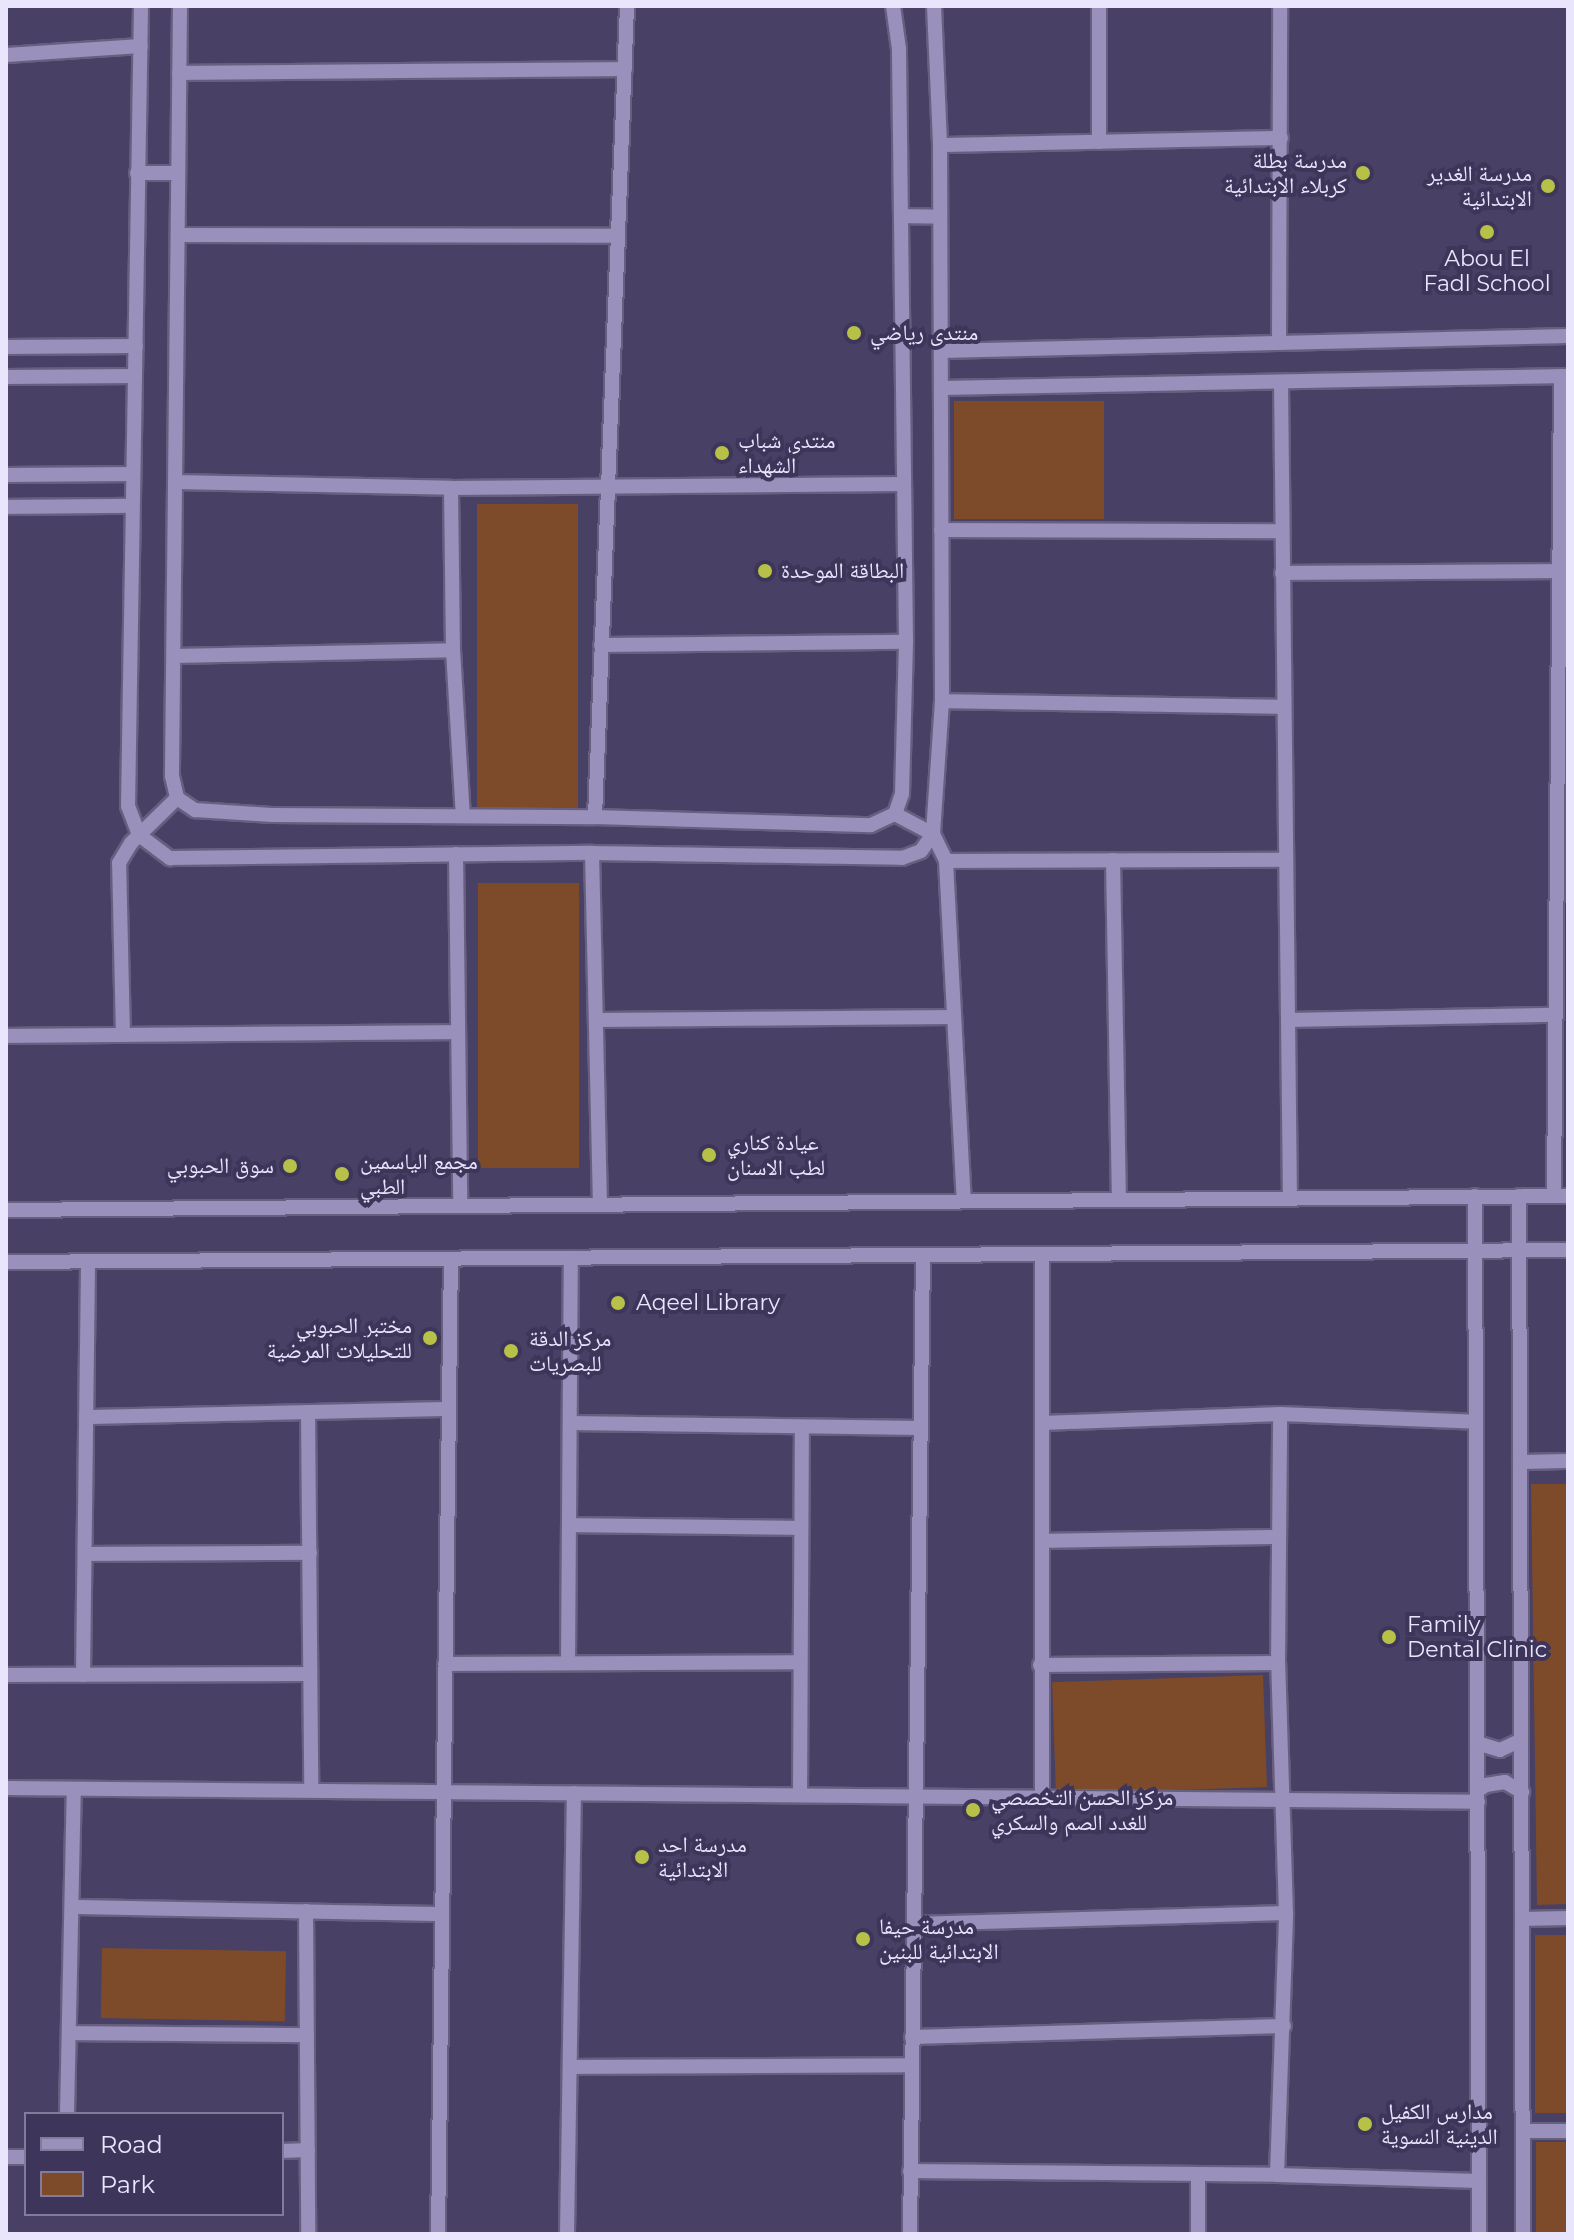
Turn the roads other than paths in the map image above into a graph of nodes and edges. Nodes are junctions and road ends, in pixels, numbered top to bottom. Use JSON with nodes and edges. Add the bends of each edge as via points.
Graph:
{"nodes":[{"id":1,"x":141,"y":6,"type":"edge"},
{"id":2,"x":180,"y":6,"type":"edge"},
{"id":3,"x":627,"y":6,"type":"edge"},
{"id":4,"x":893,"y":6,"type":"edge"},
{"id":5,"x":934,"y":6,"type":"edge"},
{"id":6,"x":1099,"y":6,"type":"edge"},
{"id":7,"x":1280,"y":6,"type":"edge"},
{"id":8,"x":141,"y":46,"type":"junction"},
{"id":9,"x":6,"y":55,"type":"edge"},
{"id":10,"x":625,"y":69,"type":"junction"},
{"id":11,"x":179,"y":73,"type":"junction"},
{"id":12,"x":1281,"y":138,"type":"junction"},
{"id":13,"x":1099,"y":142,"type":"junction"},
{"id":14,"x":940,"y":145,"type":"junction"},
{"id":15,"x":137,"y":173,"type":"junction"},
{"id":16,"x":178,"y":173,"type":"junction"},
{"id":17,"x":901,"y":216,"type":"junction"},
{"id":18,"x":940,"y":217,"type":"junction"},
{"id":19,"x":178,"y":235,"type":"junction"},
{"id":20,"x":618,"y":236,"type":"junction"},
{"id":21,"x":1568,"y":336,"type":"edge"},
{"id":22,"x":1279,"y":343,"type":"junction"},
{"id":23,"x":136,"y":346,"type":"junction"},
{"id":24,"x":6,"y":347,"type":"edge"},
{"id":25,"x":941,"y":351,"type":"junction"},
{"id":26,"x":135,"y":376,"type":"junction"},
{"id":27,"x":1564,"y":376,"type":"edge"},
{"id":28,"x":6,"y":377,"type":"edge"},
{"id":29,"x":1281,"y":382,"type":"junction"},
{"id":30,"x":941,"y":388,"type":"junction"},
{"id":31,"x":133,"y":474,"type":"junction"},
{"id":32,"x":6,"y":475,"type":"edge"},
{"id":33,"x":176,"y":482,"type":"junction"},
{"id":34,"x":902,"y":484,"type":"junction"},
{"id":35,"x":451,"y":488,"type":"junction"},
{"id":36,"x":608,"y":488,"type":"junction"},
{"id":37,"x":132,"y":506,"type":"junction"},
{"id":38,"x":6,"y":507,"type":"edge"},
{"id":39,"x":941,"y":530,"type":"junction"},
{"id":40,"x":1281,"y":531,"type":"junction"},
{"id":41,"x":1282,"y":573,"type":"junction"},
{"id":42,"x":1562,"y":580,"type":"edge"},
{"id":43,"x":906,"y":642,"type":"junction"},
{"id":44,"x":601,"y":645,"type":"junction"},
{"id":45,"x":453,"y":650,"type":"junction"},
{"id":46,"x":174,"y":656,"type":"junction"},
{"id":47,"x":942,"y":701,"type":"junction"},
{"id":48,"x":1284,"y":707,"type":"junction"},
{"id":49,"x":177,"y":798,"type":"junction"},
{"id":50,"x":895,"y":814,"type":"junction"},
{"id":51,"x":463,"y":816,"type":"junction"},
{"id":52,"x":595,"y":817,"type":"junction"},
{"id":53,"x":933,"y":834,"type":"junction"},
{"id":54,"x":139,"y":835,"type":"junction"},
{"id":55,"x":592,"y":853,"type":"junction"},
{"id":56,"x":456,"y":854,"type":"junction"},
{"id":57,"x":1113,"y":860,"type":"junction"},
{"id":58,"x":1286,"y":860,"type":"junction"},
{"id":59,"x":946,"y":861,"type":"junction"},
{"id":60,"x":1562,"y":984,"type":"edge"},
{"id":61,"x":1556,"y":1015,"type":"junction"},
{"id":62,"x":954,"y":1017,"type":"junction"},
{"id":63,"x":597,"y":1020,"type":"junction"},
{"id":64,"x":1288,"y":1020,"type":"junction"},
{"id":65,"x":458,"y":1032,"type":"junction"},
{"id":66,"x":123,"y":1035,"type":"junction"},
{"id":67,"x":6,"y":1036,"type":"edge"},
{"id":68,"x":1475,"y":1196,"type":"junction"},
{"id":69,"x":1519,"y":1196,"type":"junction"},
{"id":70,"x":1561,"y":1196,"type":"edge"},
{"id":71,"x":1290,"y":1198,"type":"junction"},
{"id":72,"x":1119,"y":1200,"type":"junction"},
{"id":73,"x":964,"y":1201,"type":"junction"},
{"id":74,"x":600,"y":1204,"type":"junction"},
{"id":75,"x":460,"y":1206,"type":"junction"},
{"id":76,"x":6,"y":1210,"type":"edge"},
{"id":77,"x":1519,"y":1250,"type":"junction"},
{"id":78,"x":1568,"y":1250,"type":"edge"},
{"id":79,"x":1475,"y":1251,"type":"junction"},
{"id":80,"x":1042,"y":1254,"type":"junction"},
{"id":81,"x":923,"y":1255,"type":"junction"},
{"id":82,"x":571,"y":1258,"type":"junction"},
{"id":83,"x":451,"y":1259,"type":"junction"},
{"id":84,"x":6,"y":1262,"type":"edge"},
{"id":85,"x":88,"y":1262,"type":"junction"},
{"id":86,"x":448,"y":1409,"type":"junction"},
{"id":87,"x":308,"y":1412,"type":"junction"},
{"id":88,"x":1280,"y":1414,"type":"junction"},
{"id":89,"x":86,"y":1417,"type":"junction"},
{"id":90,"x":1476,"y":1422,"type":"junction"},
{"id":91,"x":570,"y":1423,"type":"junction"},
{"id":92,"x":1043,"y":1423,"type":"junction"},
{"id":93,"x":802,"y":1427,"type":"junction"},
{"id":94,"x":921,"y":1428,"type":"junction"},
{"id":95,"x":1568,"y":1461,"type":"edge"},
{"id":96,"x":1520,"y":1462,"type":"junction"},
{"id":97,"x":569,"y":1525,"type":"junction"},
{"id":98,"x":801,"y":1528,"type":"junction"},
{"id":99,"x":1278,"y":1537,"type":"junction"},
{"id":100,"x":1043,"y":1541,"type":"junction"},
{"id":101,"x":310,"y":1553,"type":"junction"},
{"id":102,"x":85,"y":1554,"type":"junction"},
{"id":103,"x":800,"y":1662,"type":"junction"},
{"id":104,"x":568,"y":1663,"type":"junction"},
{"id":105,"x":1278,"y":1663,"type":"junction"},
{"id":106,"x":445,"y":1664,"type":"junction"},
{"id":107,"x":1040,"y":1665,"type":"junction"},
{"id":108,"x":310,"y":1674,"type":"junction"},
{"id":109,"x":6,"y":1675,"type":"edge"},
{"id":110,"x":83,"y":1675,"type":"junction"},
{"id":111,"x":1521,"y":1740,"type":"junction"},
{"id":112,"x":1477,"y":1743,"type":"junction"},
{"id":113,"x":6,"y":1788,"type":"edge"},
{"id":114,"x":311,"y":1790,"type":"junction"},
{"id":115,"x":74,"y":1791,"type":"junction"},
{"id":116,"x":444,"y":1792,"type":"junction"},
{"id":117,"x":1522,"y":1792,"type":"junction"},
{"id":118,"x":574,"y":1793,"type":"junction"},
{"id":119,"x":800,"y":1795,"type":"junction"},
{"id":120,"x":916,"y":1796,"type":"junction"},
{"id":121,"x":1478,"y":1796,"type":"junction"},
{"id":122,"x":1042,"y":1798,"type":"junction"},
{"id":123,"x":1281,"y":1800,"type":"junction"},
{"id":124,"x":72,"y":1907,"type":"junction"},
{"id":125,"x":306,"y":1911,"type":"junction"},
{"id":126,"x":1286,"y":1913,"type":"junction"},
{"id":127,"x":442,"y":1914,"type":"junction"},
{"id":128,"x":1568,"y":1918,"type":"edge"},
{"id":129,"x":1522,"y":1919,"type":"junction"},
{"id":130,"x":914,"y":1924,"type":"junction"},
{"id":131,"x":1284,"y":2026,"type":"junction"},
{"id":132,"x":69,"y":2033,"type":"junction"},
{"id":133,"x":307,"y":2035,"type":"junction"},
{"id":134,"x":912,"y":2037,"type":"junction"},
{"id":135,"x":912,"y":2065,"type":"junction"},
{"id":136,"x":570,"y":2067,"type":"junction"},
{"id":137,"x":67,"y":2112,"type":"edge"},
{"id":138,"x":1523,"y":2131,"type":"junction"},
{"id":139,"x":1568,"y":2131,"type":"edge"},
{"id":140,"x":308,"y":2150,"type":"junction"},
{"id":141,"x":284,"y":2151,"type":"edge"},
{"id":142,"x":910,"y":2171,"type":"junction"},
{"id":143,"x":1198,"y":2174,"type":"junction"},
{"id":144,"x":1277,"y":2175,"type":"junction"},
{"id":145,"x":1479,"y":2181,"type":"junction"},
{"id":146,"x":308,"y":2234,"type":"edge"},
{"id":147,"x":438,"y":2234,"type":"edge"},
{"id":148,"x":567,"y":2234,"type":"edge"},
{"id":149,"x":910,"y":2234,"type":"edge"},
{"id":150,"x":1198,"y":2234,"type":"edge"},
{"id":151,"x":1479,"y":2234,"type":"edge"},
{"id":152,"x":1523,"y":2234,"type":"edge"}],
"edges":[{"from":1,"to":8,"type":"street"},
{"from":2,"to":11,"type":"street"},
{"from":3,"to":10,"type":"street"},
{"from":4,"to":17,"type":"street","via":[[899,49]]},
{"from":5,"to":14,"type":"street"},
{"from":6,"to":13,"type":"street"},
{"from":7,"to":12,"type":"street"},
{"from":8,"to":9,"type":"street"},
{"from":8,"to":15,"type":"street"},
{"from":10,"to":11,"type":"street"},
{"from":10,"to":20,"type":"street"},
{"from":11,"to":16,"type":"street"},
{"from":12,"to":13,"type":"street"},
{"from":12,"to":22,"type":"street"},
{"from":13,"to":14,"type":"street"},
{"from":14,"to":18,"type":"street"},
{"from":15,"to":16,"type":"street"},
{"from":15,"to":23,"type":"street"},
{"from":16,"to":19,"type":"street"},
{"from":17,"to":18,"type":"street"},
{"from":17,"to":34,"type":"street"},
{"from":18,"to":25,"type":"street"},
{"from":19,"to":20,"type":"street"},
{"from":19,"to":33,"type":"street"},
{"from":20,"to":36,"type":"street"},
{"from":21,"to":22,"type":"street"},
{"from":22,"to":25,"type":"street"},
{"from":23,"to":24,"type":"street"},
{"from":23,"to":26,"type":"street"},
{"from":25,"to":30,"type":"street"},
{"from":26,"to":28,"type":"street"},
{"from":26,"to":31,"type":"street"},
{"from":27,"to":29,"type":"street"},
{"from":27,"to":42,"type":"street"},
{"from":29,"to":30,"type":"street"},
{"from":29,"to":40,"type":"street"},
{"from":30,"to":39,"type":"street"},
{"from":31,"to":32,"type":"street"},
{"from":31,"to":37,"type":"street"},
{"from":33,"to":35,"type":"street"},
{"from":33,"to":46,"type":"street"},
{"from":34,"to":36,"type":"street"},
{"from":34,"to":43,"type":"street"},
{"from":35,"to":36,"type":"street"},
{"from":35,"to":45,"type":"street"},
{"from":36,"to":44,"type":"street"},
{"from":37,"to":38,"type":"street"},
{"from":37,"to":54,"type":"street","via":[[128,806]]},
{"from":39,"to":40,"type":"street"},
{"from":39,"to":47,"type":"street"},
{"from":40,"to":41,"type":"street"},
{"from":41,"to":42,"type":"street"},
{"from":41,"to":48,"type":"street"},
{"from":42,"to":60,"type":"street"},
{"from":43,"to":44,"type":"street"},
{"from":43,"to":50,"type":"street","via":[[902,794]]},
{"from":44,"to":52,"type":"street"},
{"from":45,"to":46,"type":"street"},
{"from":45,"to":51,"type":"street"},
{"from":46,"to":49,"type":"street","via":[[172,776]]},
{"from":47,"to":48,"type":"street"},
{"from":47,"to":53,"type":"street"},
{"from":48,"to":58,"type":"street"},
{"from":49,"to":51,"type":"street","via":[[195,810],[272,815]]},
{"from":49,"to":54,"type":"street"},
{"from":50,"to":52,"type":"street","via":[[871,825]]},
{"from":50,"to":53,"type":"street"},
{"from":51,"to":52,"type":"street"},
{"from":53,"to":55,"type":"street","via":[[921,851],[902,858]]},
{"from":53,"to":59,"type":"street"},
{"from":54,"to":56,"type":"street","via":[[170,858]]},
{"from":54,"to":66,"type":"street","via":[[119,863]]},
{"from":55,"to":56,"type":"street"},
{"from":55,"to":63,"type":"street"},
{"from":56,"to":65,"type":"street"},
{"from":57,"to":58,"type":"street"},
{"from":57,"to":59,"type":"street"},
{"from":57,"to":72,"type":"street"},
{"from":58,"to":64,"type":"street"},
{"from":59,"to":62,"type":"street"},
{"from":60,"to":61,"type":"street"},
{"from":61,"to":64,"type":"street"},
{"from":61,"to":70,"type":"street"},
{"from":62,"to":63,"type":"street"},
{"from":62,"to":73,"type":"street"},
{"from":63,"to":74,"type":"street"},
{"from":64,"to":71,"type":"street"},
{"from":65,"to":66,"type":"street"},
{"from":65,"to":75,"type":"street"},
{"from":66,"to":67,"type":"street"},
{"from":68,"to":69,"type":"street"},
{"from":68,"to":71,"type":"street"},
{"from":68,"to":79,"type":"street"},
{"from":69,"to":70,"type":"street"},
{"from":69,"to":77,"type":"street"},
{"from":71,"to":72,"type":"street"},
{"from":72,"to":73,"type":"street"},
{"from":73,"to":74,"type":"street"},
{"from":74,"to":75,"type":"street"},
{"from":75,"to":76,"type":"street"},
{"from":77,"to":78,"type":"street"},
{"from":77,"to":79,"type":"street"},
{"from":77,"to":96,"type":"street"},
{"from":79,"to":80,"type":"street"},
{"from":79,"to":90,"type":"street"},
{"from":80,"to":81,"type":"street"},
{"from":80,"to":92,"type":"street"},
{"from":81,"to":82,"type":"street"},
{"from":81,"to":94,"type":"street"},
{"from":82,"to":83,"type":"street"},
{"from":82,"to":91,"type":"street"},
{"from":83,"to":85,"type":"street"},
{"from":83,"to":86,"type":"street"},
{"from":84,"to":85,"type":"street"},
{"from":85,"to":89,"type":"street"},
{"from":86,"to":87,"type":"street"},
{"from":86,"to":106,"type":"street"},
{"from":87,"to":89,"type":"street"},
{"from":87,"to":101,"type":"street"},
{"from":88,"to":90,"type":"street"},
{"from":88,"to":92,"type":"street"},
{"from":88,"to":99,"type":"street"},
{"from":89,"to":102,"type":"street"},
{"from":90,"to":112,"type":"street"},
{"from":91,"to":93,"type":"street"},
{"from":91,"to":97,"type":"street"},
{"from":92,"to":100,"type":"street"},
{"from":93,"to":94,"type":"street"},
{"from":93,"to":98,"type":"street"},
{"from":94,"to":120,"type":"street"},
{"from":95,"to":96,"type":"street"},
{"from":96,"to":111,"type":"street"},
{"from":97,"to":98,"type":"street"},
{"from":97,"to":104,"type":"street"},
{"from":98,"to":103,"type":"street"},
{"from":99,"to":100,"type":"street"},
{"from":99,"to":105,"type":"street"},
{"from":100,"to":107,"type":"street"},
{"from":101,"to":102,"type":"street"},
{"from":101,"to":108,"type":"street"},
{"from":102,"to":110,"type":"street"},
{"from":103,"to":104,"type":"street"},
{"from":103,"to":119,"type":"street"},
{"from":104,"to":106,"type":"street"},
{"from":105,"to":107,"type":"street"},
{"from":105,"to":123,"type":"street"},
{"from":106,"to":116,"type":"street"},
{"from":107,"to":122,"type":"street"},
{"from":108,"to":110,"type":"street"},
{"from":108,"to":114,"type":"street"},
{"from":109,"to":110,"type":"street"},
{"from":111,"to":112,"type":"street","via":[[1500,1750]]},
{"from":111,"to":117,"type":"street"},
{"from":112,"to":121,"type":"street"},
{"from":113,"to":115,"type":"street"},
{"from":114,"to":115,"type":"street"},
{"from":114,"to":116,"type":"street"},
{"from":115,"to":124,"type":"street"},
{"from":116,"to":118,"type":"street"},
{"from":116,"to":127,"type":"street"},
{"from":117,"to":121,"type":"street","via":[[1505,1782],[1486,1785]]},
{"from":117,"to":129,"type":"street"},
{"from":118,"to":119,"type":"street"},
{"from":118,"to":136,"type":"street"},
{"from":119,"to":120,"type":"street"},
{"from":120,"to":122,"type":"street"},
{"from":120,"to":130,"type":"street"},
{"from":121,"to":123,"type":"street"},
{"from":121,"to":145,"type":"street"},
{"from":122,"to":123,"type":"street"},
{"from":123,"to":126,"type":"street"},
{"from":124,"to":125,"type":"street"},
{"from":124,"to":132,"type":"street"},
{"from":125,"to":127,"type":"street"},
{"from":125,"to":133,"type":"street"},
{"from":126,"to":130,"type":"street"},
{"from":126,"to":131,"type":"street"},
{"from":127,"to":147,"type":"street"},
{"from":128,"to":129,"type":"street"},
{"from":129,"to":138,"type":"street"},
{"from":130,"to":134,"type":"street"},
{"from":131,"to":134,"type":"street"},
{"from":131,"to":144,"type":"street"},
{"from":132,"to":133,"type":"street"},
{"from":132,"to":137,"type":"street"},
{"from":133,"to":140,"type":"street"},
{"from":134,"to":135,"type":"street"},
{"from":135,"to":136,"type":"street"},
{"from":135,"to":142,"type":"street"},
{"from":136,"to":148,"type":"street"},
{"from":138,"to":139,"type":"street"},
{"from":138,"to":152,"type":"street"},
{"from":140,"to":141,"type":"street"},
{"from":140,"to":146,"type":"street"},
{"from":142,"to":143,"type":"street"},
{"from":142,"to":149,"type":"street"},
{"from":143,"to":144,"type":"street"},
{"from":143,"to":150,"type":"street"},
{"from":144,"to":145,"type":"street"},
{"from":145,"to":151,"type":"street"}]}
